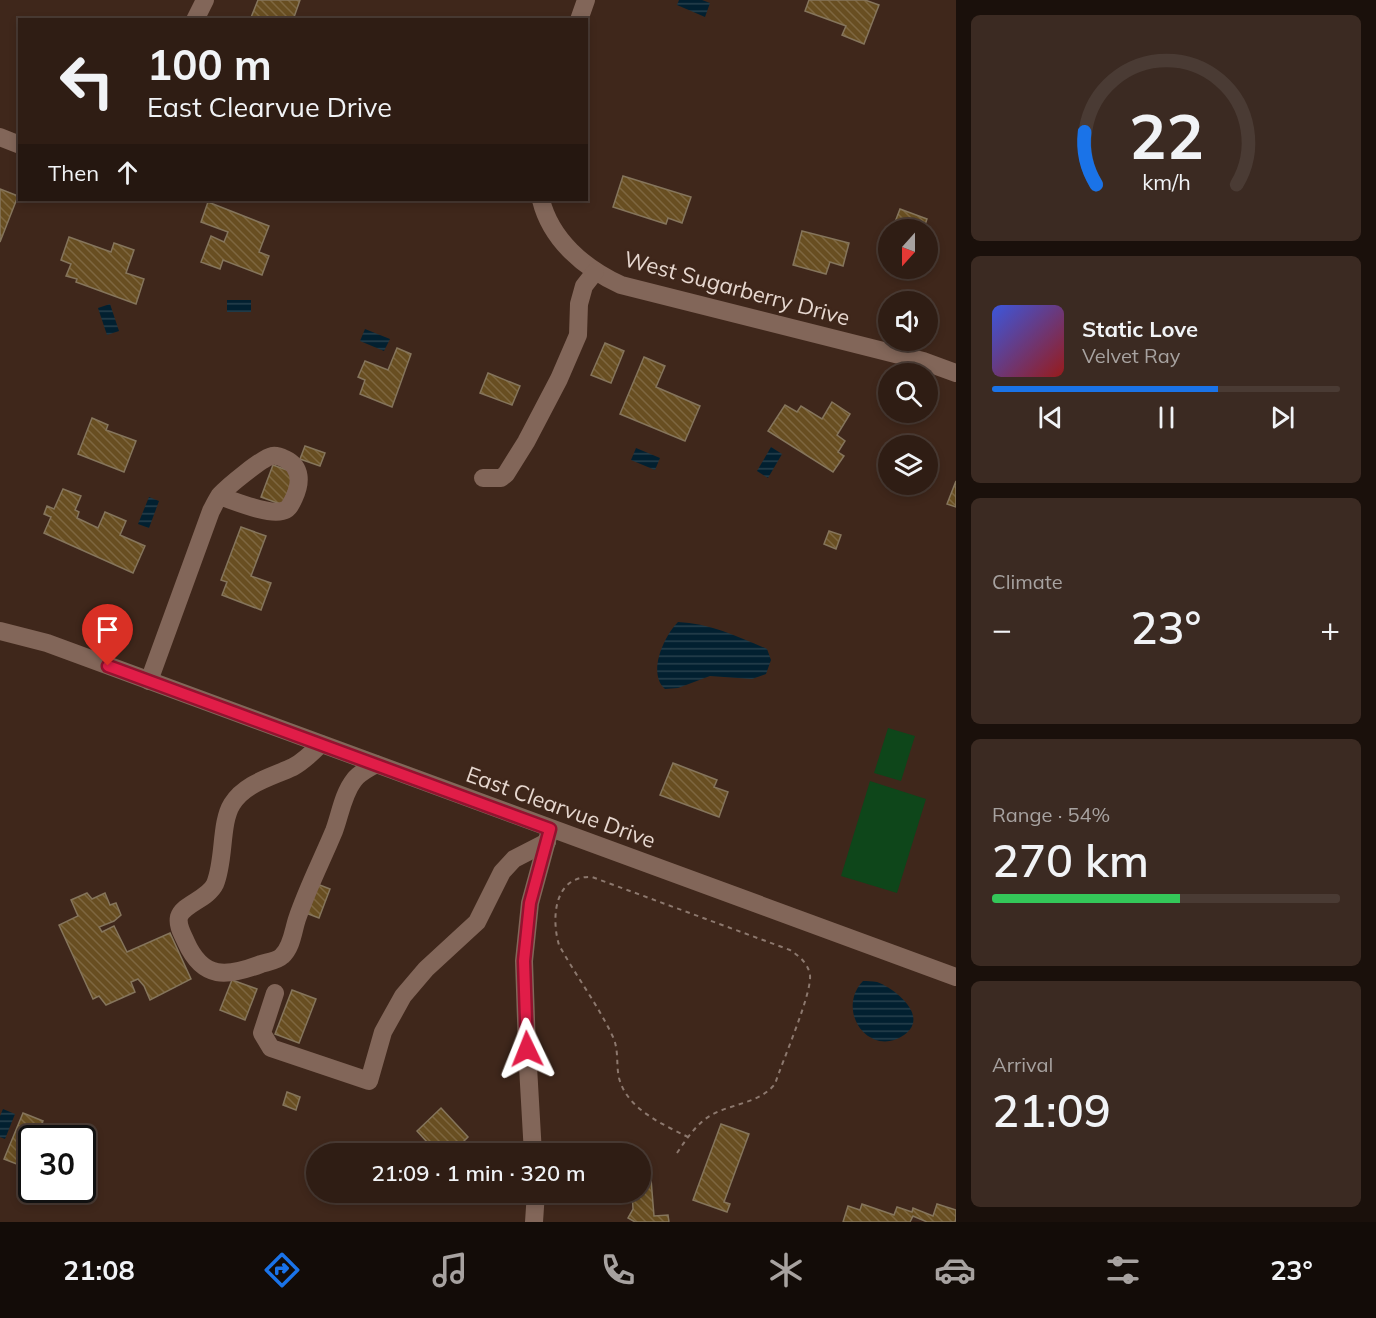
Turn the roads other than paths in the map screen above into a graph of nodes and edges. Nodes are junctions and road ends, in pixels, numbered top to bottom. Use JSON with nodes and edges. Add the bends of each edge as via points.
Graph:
{"nodes":[{"id":1,"x":205,"y":0,"type":"edge"},
{"id":2,"x":586,"y":0,"type":"edge"},
{"id":3,"x":196,"y":18,"type":"edge"},
{"id":4,"x":580,"y":18,"type":"edge"},
{"id":5,"x":0,"y":137,"type":"edge"},
{"id":6,"x":18,"y":144,"type":"edge"},
{"id":7,"x":541,"y":201,"type":"edge"},
{"id":8,"x":595,"y":272,"type":"junction"},
{"id":9,"x":956,"y":373,"type":"edge"},
{"id":10,"x":483,"y":478,"type":"dead end"},
{"id":11,"x":219,"y":496,"type":"dead end"},
{"id":12,"x":0,"y":631,"type":"edge"},
{"id":13,"x":149,"y":681,"type":"junction"},
{"id":14,"x":321,"y":744,"type":"junction"},
{"id":15,"x":376,"y":764,"type":"junction"},
{"id":16,"x":548,"y":836,"type":"junction"},
{"id":17,"x":956,"y":977,"type":"edge"},
{"id":18,"x":275,"y":993,"type":"dead end"},
{"id":19,"x":532,"y":1143,"type":"edge"},
{"id":20,"x":535,"y":1203,"type":"edge"},
{"id":21,"x":534,"y":1222,"type":"edge"}],
"edges":[{"from":1,"to":3,"type":"street"},
{"from":2,"to":4,"type":"street"},
{"from":5,"to":6,"type":"street"},
{"from":7,"to":8,"type":"street","name":"West Sugarberry Drive","via":[[556,233]]},
{"from":8,"to":9,"type":"street","name":"West Sugarberry Drive","via":[[621,285],[923,361]]},
{"from":8,"to":10,"type":"street","via":[[584,286],[579,304],[578,335],[526,442],[506,474],[501,478]]},
{"from":11,"to":13,"type":"street"},
{"from":12,"to":13,"type":"street","name":"East Clearvue Drive","via":[[36,639]]},
{"from":13,"to":14,"type":"street","name":"East Clearvue Drive"},
{"from":14,"to":15,"type":"street","name":"East Clearvue Drive"},
{"from":14,"to":15,"type":"street","via":[[294,766],[249,788],[231,805],[214,885],[179,916],[189,950],[205,969],[227,974],[244,971],[280,958],[289,948],[297,918],[349,789],[355,779]]},
{"from":15,"to":16,"type":"street","name":"East Clearvue Drive"},
{"from":16,"to":17,"type":"street","name":"East Clearvue Drive"},
{"from":16,"to":18,"type":"street","via":[[502,872],[477,922],[403,996],[383,1032],[369,1081],[271,1048],[262,1032]]},
{"from":16,"to":19,"type":"street","via":[[530,903],[524,961]]},
{"from":20,"to":21,"type":"street"}]}
